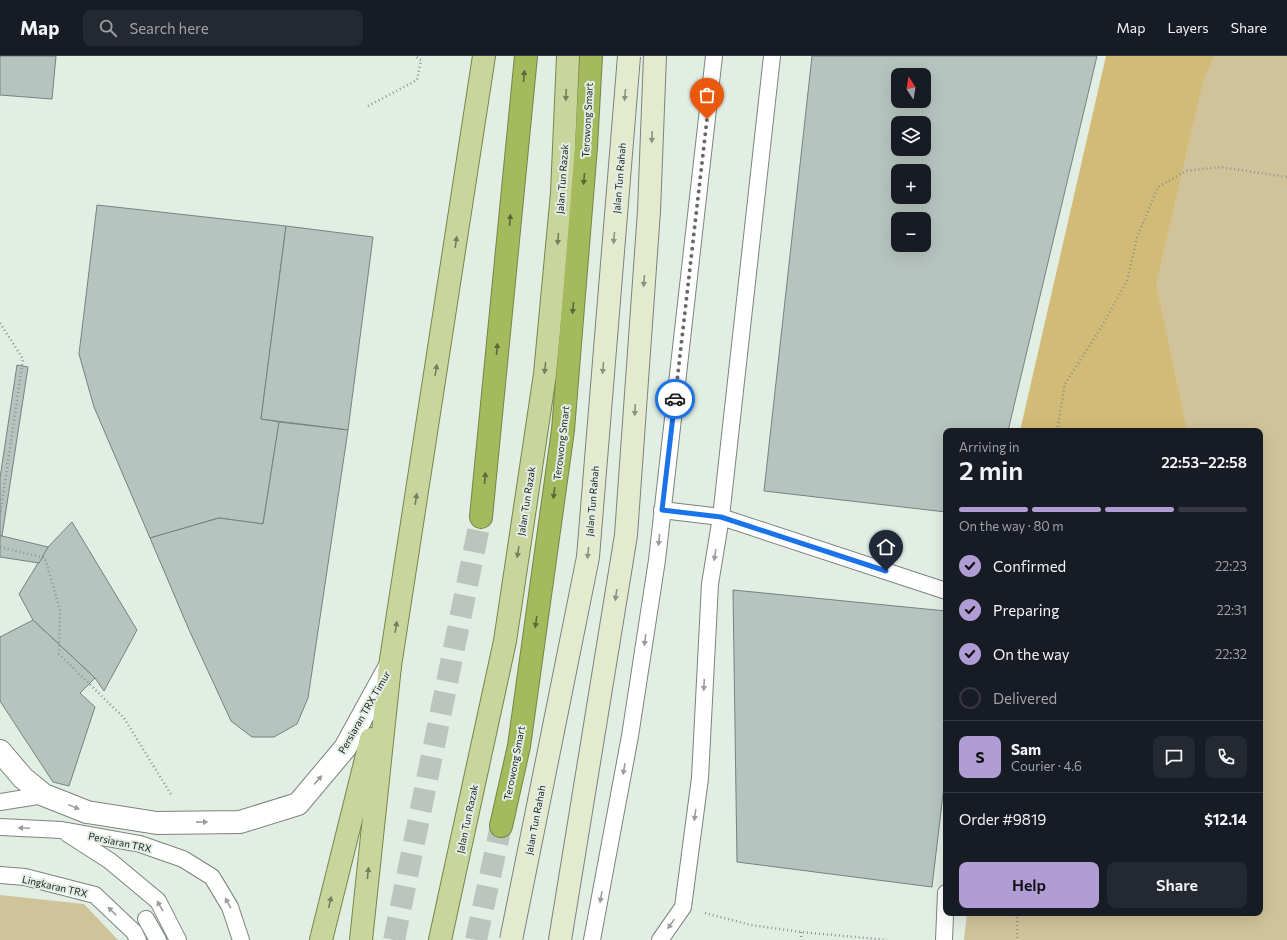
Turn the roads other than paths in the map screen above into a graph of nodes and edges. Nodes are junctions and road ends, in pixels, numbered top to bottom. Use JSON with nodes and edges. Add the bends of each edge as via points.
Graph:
{"nodes":[{"id":1,"x":484,"y":56,"type":"edge"},
{"id":2,"x":526,"y":56,"type":"edge"},
{"id":3,"x":568,"y":56,"type":"edge"},
{"id":4,"x":591,"y":56,"type":"edge"},
{"id":5,"x":628,"y":56,"type":"edge"},
{"id":6,"x":655,"y":56,"type":"edge"},
{"id":7,"x":714,"y":56,"type":"edge"},
{"id":8,"x":772,"y":56,"type":"edge"},
{"id":9,"x":662,"y":510,"type":"junction"},
{"id":10,"x":481,"y":517,"type":"tunnel mouth"},
{"id":11,"x":721,"y":517,"type":"junction"},
{"id":12,"x":943,"y":590,"type":"edge"},
{"id":13,"x":390,"y":666,"type":"junction"},
{"id":14,"x":0,"y":751,"type":"edge"},
{"id":15,"x":0,"y":770,"type":"edge"},
{"id":16,"x":23,"y":778,"type":"junction"},
{"id":17,"x":44,"y":795,"type":"junction"},
{"id":18,"x":0,"y":802,"type":"edge"},
{"id":19,"x":502,"y":826,"type":"tunnel mouth"},
{"id":20,"x":0,"y":827,"type":"edge"},
{"id":21,"x":62,"y":830,"type":"junction"},
{"id":22,"x":0,"y":876,"type":"edge"},
{"id":23,"x":945,"y":916,"type":"edge"},
{"id":24,"x":146,"y":919,"type":"dead end"},
{"id":25,"x":138,"y":940,"type":"edge"},
{"id":26,"x":158,"y":940,"type":"edge"},
{"id":27,"x":178,"y":940,"type":"edge"},
{"id":28,"x":241,"y":940,"type":"edge"},
{"id":29,"x":321,"y":940,"type":"edge"},
{"id":30,"x":361,"y":940,"type":"edge"},
{"id":31,"x":440,"y":940,"type":"edge"},
{"id":32,"x":511,"y":940,"type":"edge"},
{"id":33,"x":560,"y":940,"type":"edge"},
{"id":34,"x":592,"y":940,"type":"edge"},
{"id":35,"x":660,"y":940,"type":"edge"},
{"id":36,"x":944,"y":940,"type":"edge"}],
"edges":[{"from":13,"to":1,"type":"main road","one_way":true},
{"from":10,"to":2,"type":"highway","one_way":true},
{"from":3,"to":31,"type":"main road","name":"Jalan Tun Razak","one_way":true,"via":[[562,193],[545,374],[505,641]]},
{"from":4,"to":19,"type":"highway","name":"Terowong Smart","one_way":true,"via":[[563,430],[519,746]]},
{"from":5,"to":32,"type":"main road","name":"Jalan Tun Rahah","one_way":true,"bridge":true,"via":[[588,557]]},
{"from":6,"to":33,"type":"main road","one_way":true,"via":[[649,211],[626,535]]},
{"from":7,"to":9,"type":"lane"},
{"from":8,"to":11,"type":"lane"},
{"from":9,"to":11,"type":"lane"},
{"from":9,"to":34,"type":"lane","one_way":true,"via":[[630,736]]},
{"from":11,"to":12,"type":"lane"},
{"from":11,"to":35,"type":"lane","one_way":true,"via":[[710,584],[700,778],[683,907]]},
{"from":17,"to":13,"type":"street","name":"Persiaran TRX Timur","one_way":true,"via":[[87,812],[157,823],[240,822],[298,804],[345,748]]},
{"from":29,"to":13,"type":"main road","one_way":true},
{"from":30,"to":13,"type":"main road","one_way":true},
{"from":14,"to":16,"type":"street","name":"Persiaran TRX Timur"},
{"from":15,"to":16,"type":"lane"},
{"from":16,"to":17,"type":"street","name":"Persiaran TRX Timur"},
{"from":17,"to":18,"type":"lane"},
{"from":21,"to":20,"type":"lane","name":"Persiaran TRX","one_way":true},
{"from":27,"to":21,"type":"lane","one_way":true,"via":[[158,901],[110,861]]},
{"from":28,"to":21,"type":"lane","name":"Persiaran TRX","one_way":true,"via":[[230,907],[212,876],[183,859],[140,844]]},
{"from":25,"to":22,"type":"lane","name":"Lingkaran TRX","one_way":true,"via":[[134,932],[96,895],[25,877]]},
{"from":23,"to":36,"type":"lane"},
{"from":24,"to":26,"type":"lane"}]}
